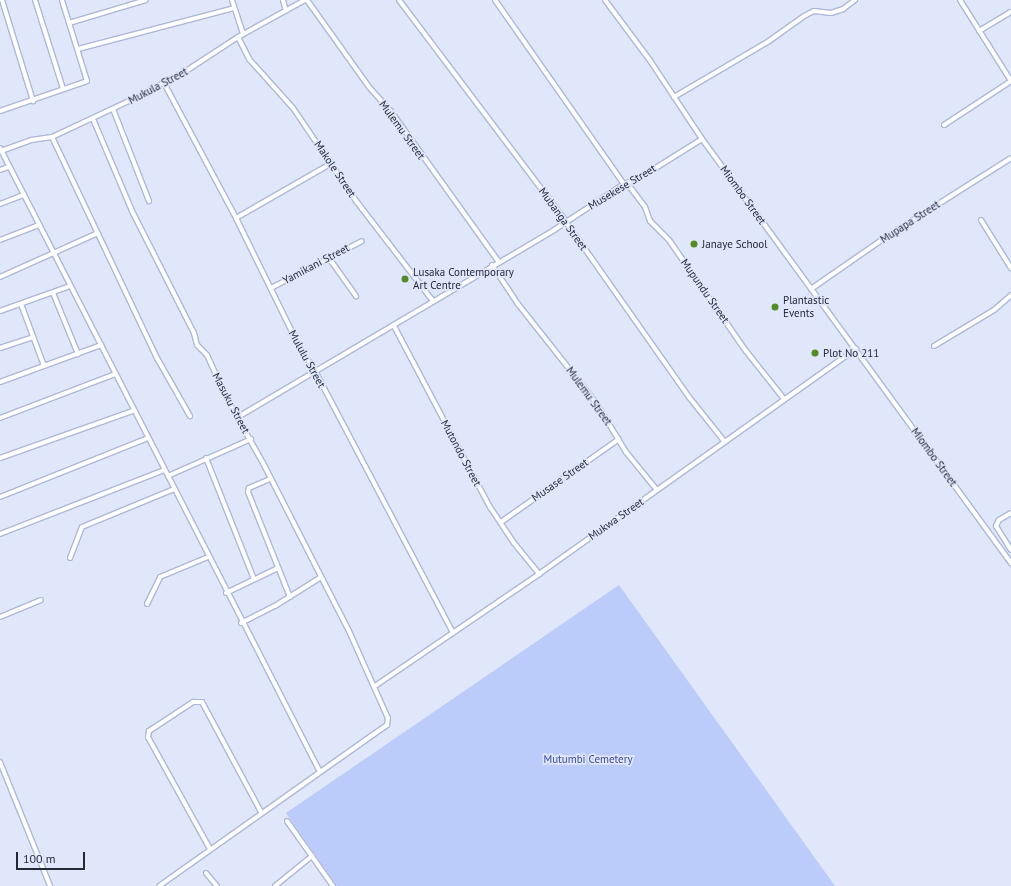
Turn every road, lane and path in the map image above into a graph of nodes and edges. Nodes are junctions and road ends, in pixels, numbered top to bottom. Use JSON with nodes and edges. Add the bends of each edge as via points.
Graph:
{"nodes":[{"id":1,"x":2,"y":0,"type":"edge"},
{"id":2,"x":35,"y":0,"type":"edge"},
{"id":3,"x":62,"y":0,"type":"edge"},
{"id":4,"x":146,"y":0,"type":"edge"},
{"id":5,"x":232,"y":0,"type":"edge"},
{"id":6,"x":283,"y":0,"type":"edge"},
{"id":7,"x":306,"y":0,"type":"edge"},
{"id":8,"x":399,"y":0,"type":"edge"},
{"id":9,"x":495,"y":0,"type":"edge"},
{"id":10,"x":605,"y":0,"type":"edge"},
{"id":11,"x":855,"y":0,"type":"edge"},
{"id":12,"x":960,"y":0,"type":"edge"},
{"id":13,"x":234,"y":8,"type":"junction"},
{"id":14,"x":286,"y":11,"type":"junction"},
{"id":15,"x":1011,"y":12,"type":"edge"},
{"id":16,"x":69,"y":24,"type":"junction"},
{"id":17,"x":979,"y":31,"type":"junction"},
{"id":18,"x":243,"y":34,"type":"junction"},
{"id":19,"x":238,"y":37,"type":"junction"},
{"id":20,"x":78,"y":49,"type":"junction"},
{"id":21,"x":1011,"y":81,"type":"edge"},
{"id":22,"x":164,"y":83,"type":"junction"},
{"id":23,"x":63,"y":89,"type":"junction"},
{"id":24,"x":674,"y":97,"type":"junction"},
{"id":25,"x":33,"y":101,"type":"junction"},
{"id":26,"x":113,"y":109,"type":"junction"},
{"id":27,"x":0,"y":110,"type":"edge"},
{"id":28,"x":93,"y":119,"type":"junction"},
{"id":29,"x":944,"y":125,"type":"dead end"},
{"id":30,"x":52,"y":137,"type":"junction"},
{"id":31,"x":702,"y":139,"type":"junction"},
{"id":32,"x":1,"y":150,"type":"edge"},
{"id":33,"x":1011,"y":158,"type":"edge"},
{"id":34,"x":332,"y":163,"type":"junction"},
{"id":35,"x":8,"y":167,"type":"junction"},
{"id":36,"x":0,"y":170,"type":"edge"},
{"id":37,"x":626,"y":183,"type":"junction"},
{"id":38,"x":24,"y":195,"type":"junction"},
{"id":39,"x":149,"y":201,"type":"dead end"},
{"id":40,"x":0,"y":204,"type":"edge"},
{"id":41,"x":236,"y":218,"type":"junction"},
{"id":42,"x":981,"y":220,"type":"dead end"},
{"id":43,"x":566,"y":222,"type":"junction"},
{"id":44,"x":39,"y":225,"type":"junction"},
{"id":45,"x":98,"y":233,"type":"junction"},
{"id":46,"x":0,"y":240,"type":"edge"},
{"id":47,"x":362,"y":241,"type":"dead end"},
{"id":48,"x":53,"y":255,"type":"junction"},
{"id":49,"x":328,"y":258,"type":"junction"},
{"id":50,"x":498,"y":262,"type":"junction"},
{"id":51,"x":492,"y":265,"type":"junction"},
{"id":52,"x":1011,"y":268,"type":"edge"},
{"id":53,"x":0,"y":277,"type":"edge"},
{"id":54,"x":70,"y":286,"type":"junction"},
{"id":55,"x":271,"y":288,"type":"junction"},
{"id":56,"x":811,"y":289,"type":"junction"},
{"id":57,"x":53,"y":293,"type":"junction"},
{"id":58,"x":1011,"y":295,"type":"edge"},
{"id":59,"x":356,"y":296,"type":"dead end"},
{"id":60,"x":433,"y":300,"type":"junction"},
{"id":61,"x":1009,"y":300,"type":"edge"},
{"id":62,"x":21,"y":304,"type":"junction"},
{"id":63,"x":0,"y":311,"type":"edge"},
{"id":64,"x":394,"y":326,"type":"junction"},
{"id":65,"x":33,"y":337,"type":"junction"},
{"id":66,"x":100,"y":345,"type":"junction"},
{"id":67,"x":934,"y":346,"type":"dead end"},
{"id":68,"x":0,"y":348,"type":"edge"},
{"id":69,"x":856,"y":349,"type":"junction"},
{"id":70,"x":78,"y":354,"type":"junction"},
{"id":71,"x":44,"y":366,"type":"junction"},
{"id":72,"x":315,"y":371,"type":"junction"},
{"id":73,"x":115,"y":374,"type":"junction"},
{"id":74,"x":0,"y":382,"type":"edge"},
{"id":75,"x":784,"y":399,"type":"junction"},
{"id":76,"x":134,"y":411,"type":"junction"},
{"id":77,"x":190,"y":416,"type":"dead end"},
{"id":78,"x":238,"y":417,"type":"junction"},
{"id":79,"x":0,"y":418,"type":"edge"},
{"id":80,"x":148,"y":438,"type":"junction"},
{"id":81,"x":251,"y":439,"type":"junction"},
{"id":82,"x":619,"y":439,"type":"junction"},
{"id":83,"x":724,"y":441,"type":"junction"},
{"id":84,"x":0,"y":458,"type":"edge"},
{"id":85,"x":206,"y":458,"type":"junction"},
{"id":86,"x":164,"y":470,"type":"junction"},
{"id":87,"x":168,"y":476,"type":"junction"},
{"id":88,"x":270,"y":478,"type":"junction"},
{"id":89,"x":174,"y":489,"type":"junction"},
{"id":90,"x":657,"y":490,"type":"junction"},
{"id":91,"x":0,"y":496,"type":"edge"},
{"id":92,"x":1011,"y":513,"type":"edge"},
{"id":93,"x":501,"y":522,"type":"junction"},
{"id":94,"x":0,"y":534,"type":"edge"},
{"id":95,"x":1011,"y":550,"type":"edge"},
{"id":96,"x":208,"y":557,"type":"junction"},
{"id":97,"x":70,"y":558,"type":"dead end"},
{"id":98,"x":1011,"y":564,"type":"edge"},
{"id":99,"x":278,"y":568,"type":"junction"},
{"id":100,"x":539,"y":574,"type":"junction"},
{"id":101,"x":321,"y":577,"type":"junction"},
{"id":102,"x":254,"y":579,"type":"junction"},
{"id":103,"x":226,"y":593,"type":"junction"},
{"id":104,"x":290,"y":597,"type":"junction"},
{"id":105,"x":41,"y":600,"type":"dead end"},
{"id":106,"x":147,"y":604,"type":"dead end"},
{"id":107,"x":0,"y":617,"type":"edge"},
{"id":108,"x":242,"y":623,"type":"junction"},
{"id":109,"x":453,"y":633,"type":"junction"},
{"id":110,"x":375,"y":686,"type":"junction"},
{"id":111,"x":0,"y":762,"type":"edge"},
{"id":112,"x":320,"y":772,"type":"junction"},
{"id":113,"x":261,"y":812,"type":"junction"},
{"id":114,"x":287,"y":821,"type":"dead end"},
{"id":115,"x":210,"y":849,"type":"junction"},
{"id":116,"x":312,"y":856,"type":"junction"},
{"id":117,"x":206,"y":873,"type":"dead end"},
{"id":118,"x":50,"y":886,"type":"edge"},
{"id":119,"x":159,"y":886,"type":"edge"},
{"id":120,"x":217,"y":886,"type":"edge"},
{"id":121,"x":274,"y":886,"type":"edge"},
{"id":122,"x":333,"y":886,"type":"edge"}],
"edges":[{"from":1,"to":25,"type":"street"},
{"from":2,"to":23,"type":"street"},
{"from":3,"to":16,"type":"street"},
{"from":4,"to":16,"type":"street"},
{"from":5,"to":13,"type":"street"},
{"from":6,"to":14,"type":"street"},
{"from":7,"to":14,"type":"street","name":"Mukula Street"},
{"from":7,"to":50,"type":"street","name":"Mulemu Street","via":[[387,106]]},
{"from":8,"to":43,"type":"street","name":"Mubanga Street"},
{"from":9,"to":37,"type":"street","name":"Mupundu Street"},
{"from":10,"to":24,"type":"street","name":"Miombo Street"},
{"from":11,"to":24,"type":"street","via":[[843,9],[831,13],[814,11],[804,16],[769,41]]},
{"from":12,"to":17,"type":"street"},
{"from":13,"to":18,"type":"street"},
{"from":13,"to":20,"type":"street"},
{"from":14,"to":18,"type":"street","name":"Mukula Street"},
{"from":15,"to":17,"type":"street"},
{"from":16,"to":20,"type":"street"},
{"from":17,"to":21,"type":"street"},
{"from":18,"to":19,"type":"street","name":"Mukula Street"},
{"from":19,"to":22,"type":"street","name":"Mukula Street"},
{"from":19,"to":34,"type":"street","name":"Makole Street","via":[[249,59],[293,108]]},
{"from":20,"to":23,"type":"street","via":[[87,80]]},
{"from":21,"to":29,"type":"street"},
{"from":22,"to":26,"type":"street","name":"Mukula Street"},
{"from":22,"to":41,"type":"street","name":"Mululu Street"},
{"from":23,"to":25,"type":"street"},
{"from":24,"to":31,"type":"street","name":"Miombo Street"},
{"from":25,"to":27,"type":"street"},
{"from":26,"to":28,"type":"street","name":"Mukula Street"},
{"from":26,"to":39,"type":"street"},
{"from":28,"to":30,"type":"street","name":"Mukula Street"},
{"from":28,"to":78,"type":"street","name":"Masuku Street","via":[[156,262],[194,333],[197,345],[207,355]]},
{"from":30,"to":32,"type":"street","name":"Mukula Street","via":[[31,140]]},
{"from":30,"to":45,"type":"street"},
{"from":31,"to":37,"type":"street","name":"Musekese Street"},
{"from":31,"to":56,"type":"street","name":"Miombo Street"},
{"from":32,"to":35,"type":"street"},
{"from":33,"to":56,"type":"street","name":"Mupapa Street","via":[[883,239]]},
{"from":34,"to":41,"type":"street"},
{"from":34,"to":60,"type":"street","name":"Makole Street","via":[[357,202]]},
{"from":35,"to":36,"type":"street"},
{"from":35,"to":38,"type":"street"},
{"from":37,"to":43,"type":"street","name":"Musekese Street"},
{"from":37,"to":75,"type":"street","name":"Mupundu Street","via":[[644,207],[650,221],[669,240],[746,351]]},
{"from":38,"to":40,"type":"street"},
{"from":38,"to":44,"type":"street"},
{"from":41,"to":55,"type":"street","name":"Mululu Street"},
{"from":42,"to":52,"type":"street"},
{"from":43,"to":50,"type":"street","name":"Musekese Street"},
{"from":43,"to":83,"type":"street","name":"Mubanga Street","via":[[689,396]]},
{"from":44,"to":46,"type":"street"},
{"from":44,"to":48,"type":"street"},
{"from":45,"to":48,"type":"street"},
{"from":45,"to":77,"type":"street","via":[[157,358]]},
{"from":47,"to":49,"type":"street","name":"Yamikani Street"},
{"from":48,"to":53,"type":"street"},
{"from":48,"to":54,"type":"street"},
{"from":49,"to":55,"type":"street","name":"Yamikani Street"},
{"from":49,"to":59,"type":"street"},
{"from":50,"to":51,"type":"street","name":"Musekese Street"},
{"from":51,"to":60,"type":"street","name":"Musekese Street"},
{"from":51,"to":82,"type":"street","name":"Mulemu Street","via":[[518,304],[600,408]]},
{"from":54,"to":57,"type":"street"},
{"from":54,"to":66,"type":"street"},
{"from":55,"to":72,"type":"street","name":"Mululu Street","via":[[301,350]]},
{"from":56,"to":69,"type":"street","name":"Miombo Street"},
{"from":57,"to":62,"type":"street"},
{"from":57,"to":70,"type":"street"},
{"from":58,"to":61,"type":"street"},
{"from":60,"to":64,"type":"street","name":"Musekese Street"},
{"from":61,"to":67,"type":"street"},
{"from":62,"to":63,"type":"street"},
{"from":62,"to":65,"type":"street"},
{"from":64,"to":72,"type":"street","name":"Musekese Street"},
{"from":64,"to":93,"type":"street","name":"Mutondo Street","via":[[450,434]]},
{"from":65,"to":68,"type":"street"},
{"from":65,"to":71,"type":"street"},
{"from":66,"to":70,"type":"street"},
{"from":66,"to":73,"type":"street"},
{"from":69,"to":75,"type":"street","name":"Mukwa Street"},
{"from":69,"to":98,"type":"street","name":"Miombo Street"},
{"from":70,"to":71,"type":"street"},
{"from":71,"to":74,"type":"street"},
{"from":72,"to":78,"type":"street","name":"Musekese Street"},
{"from":72,"to":109,"type":"street","name":"Mululu Street"},
{"from":73,"to":76,"type":"street"},
{"from":73,"to":79,"type":"street"},
{"from":75,"to":83,"type":"street","name":"Mukwa Street"},
{"from":76,"to":80,"type":"street"},
{"from":76,"to":84,"type":"street"},
{"from":78,"to":81,"type":"street","name":"Masuku Street"},
{"from":80,"to":86,"type":"street"},
{"from":80,"to":91,"type":"street"},
{"from":81,"to":85,"type":"street"},
{"from":81,"to":88,"type":"street","name":"Masuku Street"},
{"from":82,"to":90,"type":"street","name":"Mulemu Street"},
{"from":82,"to":93,"type":"street","name":"Musase Street"},
{"from":83,"to":90,"type":"street","name":"Mukwa Street"},
{"from":85,"to":87,"type":"street"},
{"from":85,"to":102,"type":"street"},
{"from":86,"to":87,"type":"street"},
{"from":86,"to":94,"type":"street"},
{"from":87,"to":89,"type":"street"},
{"from":88,"to":99,"type":"street","via":[[249,488],[248,492]]},
{"from":88,"to":101,"type":"street","name":"Masuku Street"},
{"from":89,"to":96,"type":"street"},
{"from":89,"to":97,"type":"street","via":[[82,527]]},
{"from":90,"to":100,"type":"street","name":"Mukwa Street"},
{"from":92,"to":95,"type":"street","via":[[999,520],[996,526]]},
{"from":93,"to":100,"type":"street","name":"Mutondo Street"},
{"from":96,"to":103,"type":"street"},
{"from":96,"to":106,"type":"street","via":[[160,577]]},
{"from":99,"to":102,"type":"street"},
{"from":99,"to":104,"type":"street"},
{"from":100,"to":109,"type":"street","name":"Mukwa Street"},
{"from":101,"to":104,"type":"street"},
{"from":101,"to":110,"type":"street","name":"Masuku Street"},
{"from":102,"to":103,"type":"street"},
{"from":103,"to":108,"type":"street"},
{"from":104,"to":108,"type":"street"},
{"from":105,"to":107,"type":"street"},
{"from":108,"to":112,"type":"street"},
{"from":109,"to":110,"type":"street","name":"Mukwa Street"},
{"from":110,"to":112,"type":"street","name":"Masuku Street","via":[[388,718],[386,725]]},
{"from":111,"to":118,"type":"street"},
{"from":112,"to":113,"type":"street","name":"Masuku Street"},
{"from":113,"to":115,"type":"street","name":"Masuku Street"},
{"from":113,"to":115,"type":"street","via":[[202,702],[193,702],[149,731],[148,737]]},
{"from":114,"to":116,"type":"street"},
{"from":115,"to":119,"type":"street","name":"Masuku Street"},
{"from":116,"to":121,"type":"street"},
{"from":116,"to":122,"type":"street"},
{"from":117,"to":120,"type":"street"}]}
